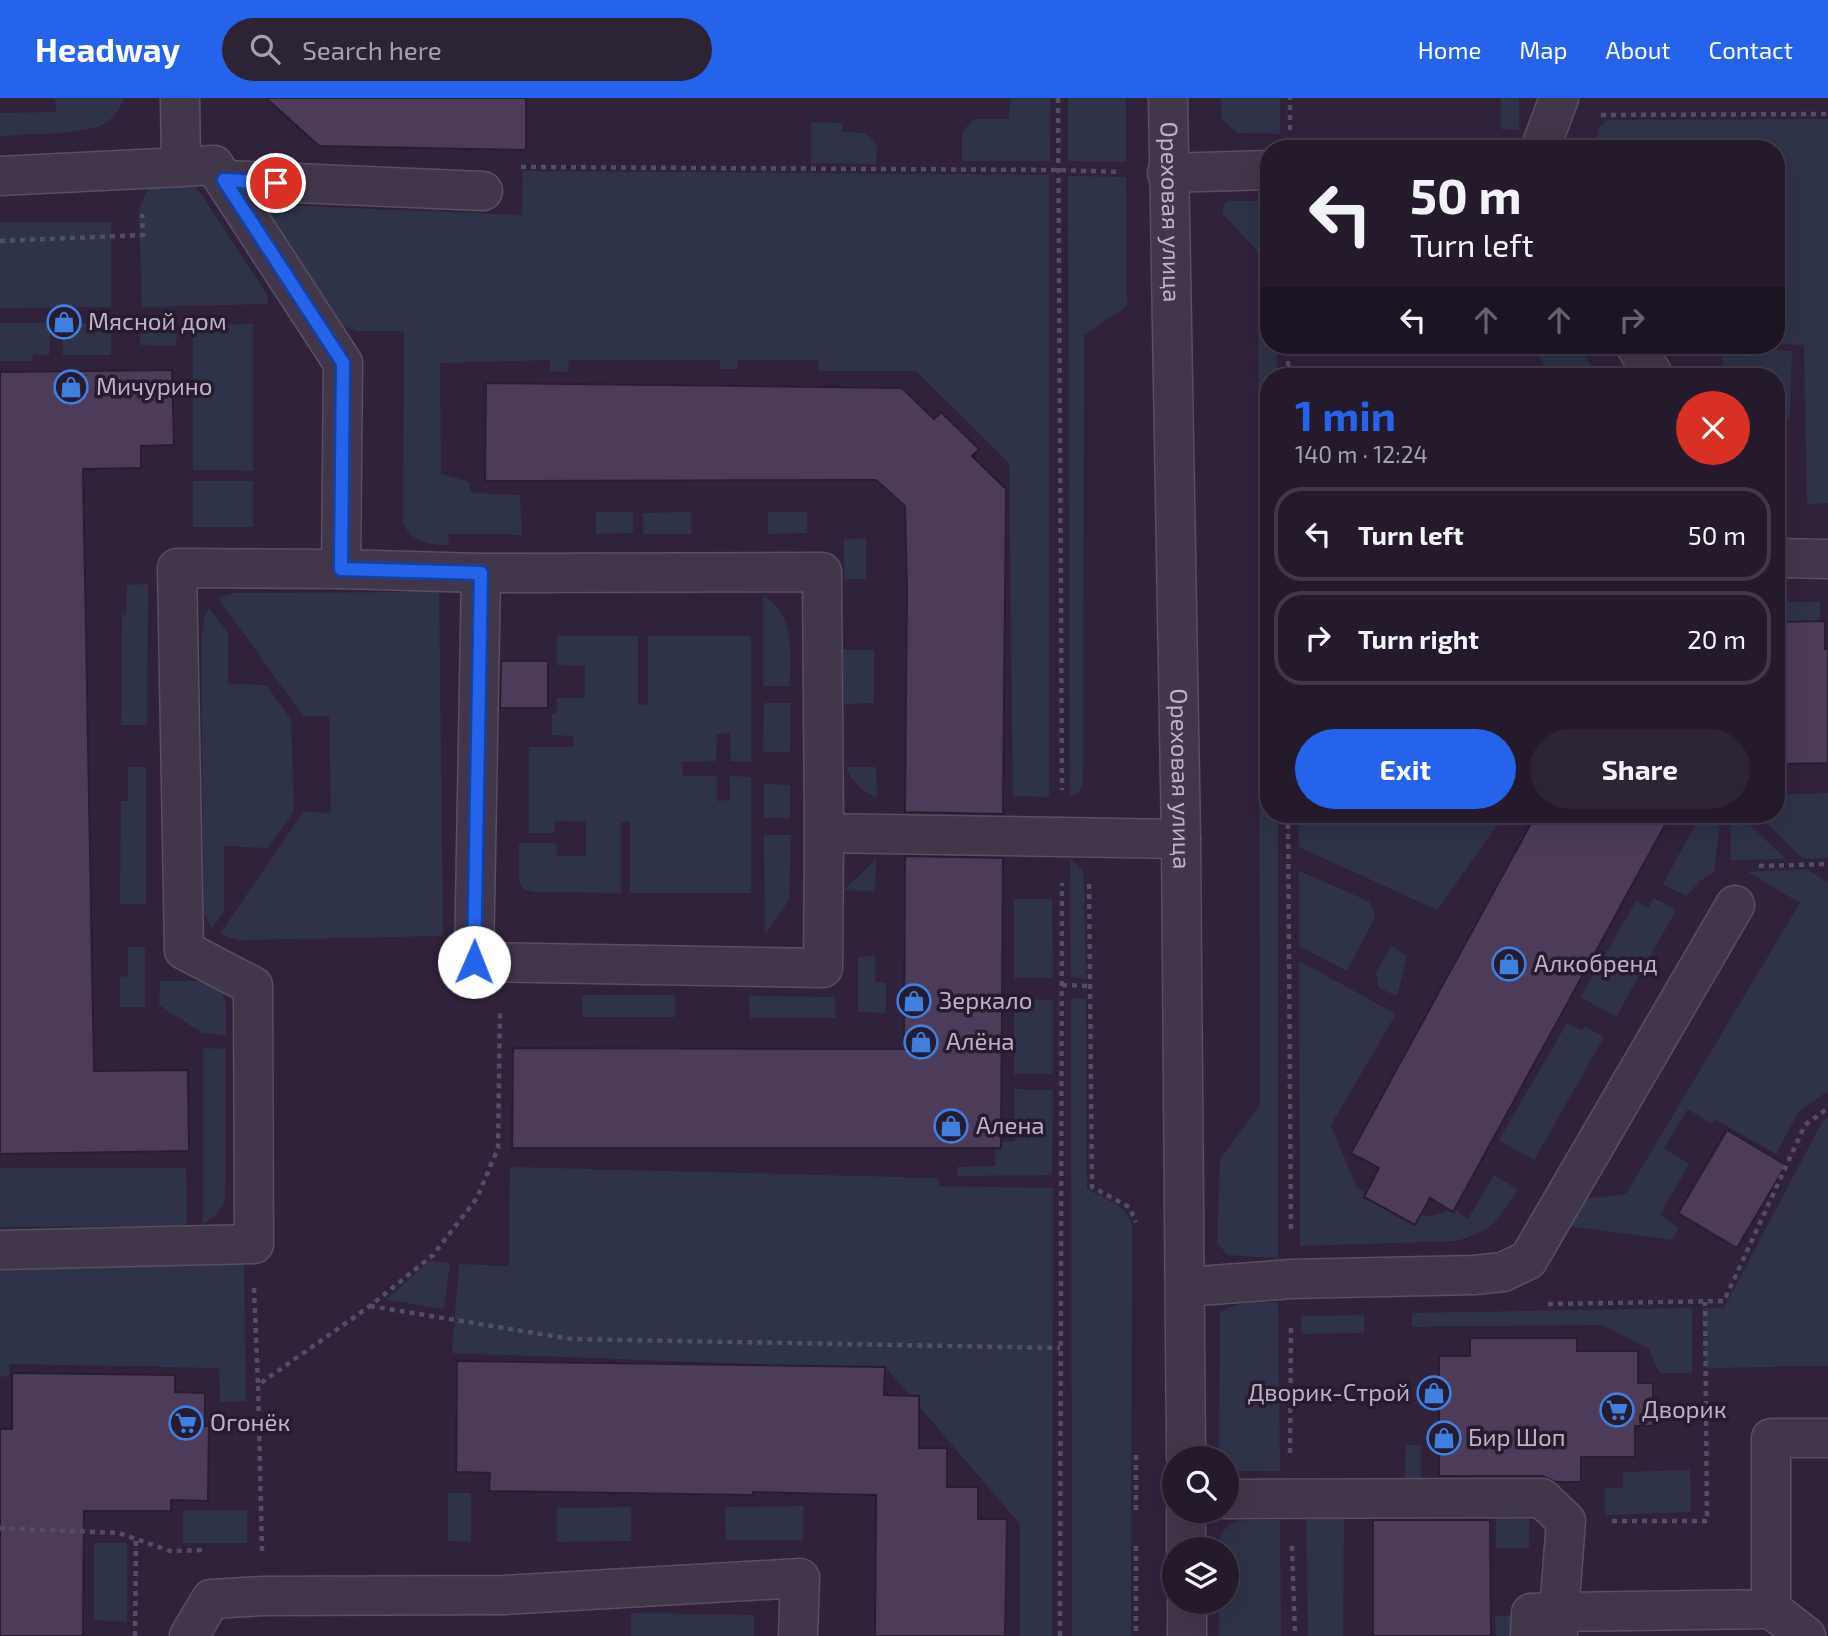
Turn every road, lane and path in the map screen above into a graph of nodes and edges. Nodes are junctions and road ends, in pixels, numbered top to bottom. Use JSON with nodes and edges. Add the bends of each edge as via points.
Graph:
{"nodes":[{"id":1,"x":180,"y":98,"type":"edge"},
{"id":2,"x":1168,"y":98,"type":"edge"},
{"id":3,"x":1290,"y":98,"type":"edge"},
{"id":4,"x":1828,"y":114,"type":"edge"},
{"id":5,"x":1551,"y":121,"type":"edge"},
{"id":6,"x":1290,"y":136,"type":"dead end"},
{"id":7,"x":181,"y":167,"type":"junction"},
{"id":8,"x":515,"y":167,"type":"dead end"},
{"id":9,"x":1260,"y":170,"type":"edge"},
{"id":10,"x":1167,"y":173,"type":"junction"},
{"id":11,"x":0,"y":176,"type":"edge"},
{"id":12,"x":224,"y":180,"type":"junction"},
{"id":13,"x":483,"y":191,"type":"dead end"},
{"id":14,"x":1785,"y":558,"type":"edge"},
{"id":15,"x":1828,"y":559,"type":"edge"},
{"id":16,"x":341,"y":569,"type":"junction"},
{"id":17,"x":481,"y":573,"type":"junction"},
{"id":18,"x":1288,"y":823,"type":"edge"},
{"id":19,"x":824,"y":833,"type":"junction"},
{"id":20,"x":1181,"y":839,"type":"junction"},
{"id":21,"x":1089,"y":883,"type":"dead end"},
{"id":22,"x":1735,"y":905,"type":"dead end"},
{"id":23,"x":500,"y":963,"type":"junction"},
{"id":24,"x":1062,"y":985,"type":"dead end"},
{"id":25,"x":1089,"y":986,"type":"junction"},
{"id":26,"x":1828,"y":1108,"type":"edge"},
{"id":27,"x":1136,"y":1234,"type":"dead end"},
{"id":28,"x":254,"y":1244,"type":"junction"},
{"id":29,"x":0,"y":1250,"type":"edge"},
{"id":30,"x":1290,"y":1279,"type":"junction"},
{"id":31,"x":1185,"y":1287,"type":"junction"},
{"id":32,"x":1705,"y":1301,"type":"junction"},
{"id":33,"x":1539,"y":1304,"type":"dead end"},
{"id":34,"x":370,"y":1306,"type":"junction"},
{"id":35,"x":1059,"y":1348,"type":"dead end"},
{"id":36,"x":258,"y":1385,"type":"junction"},
{"id":37,"x":1828,"y":1438,"type":"edge"},
{"id":38,"x":1136,"y":1442,"type":"dead end"},
{"id":39,"x":1186,"y":1446,"type":"edge"},
{"id":40,"x":1239,"y":1499,"type":"edge"},
{"id":41,"x":1290,"y":1499,"type":"junction"},
{"id":42,"x":1566,"y":1521,"type":"junction"},
{"id":43,"x":1136,"y":1525,"type":"dead end"},
{"id":44,"x":0,"y":1528,"type":"edge"},
{"id":45,"x":136,"y":1539,"type":"junction"},
{"id":46,"x":1136,"y":1539,"type":"dead end"},
{"id":47,"x":250,"y":1549,"type":"dead end"},
{"id":48,"x":262,"y":1549,"type":"junction"},
{"id":49,"x":211,"y":1550,"type":"dead end"},
{"id":50,"x":264,"y":1595,"type":"junction"},
{"id":51,"x":1772,"y":1609,"type":"junction"},
{"id":52,"x":1187,"y":1614,"type":"edge"},
{"id":53,"x":1549,"y":1628,"type":"edge"},
{"id":54,"x":135,"y":1636,"type":"edge"},
{"id":55,"x":189,"y":1636,"type":"edge"},
{"id":56,"x":799,"y":1636,"type":"edge"},
{"id":57,"x":1136,"y":1636,"type":"edge"},
{"id":58,"x":1187,"y":1636,"type":"edge"},
{"id":59,"x":1295,"y":1636,"type":"edge"},
{"id":60,"x":1806,"y":1636,"type":"edge"}],
"edges":[{"from":1,"to":7,"type":"street"},
{"from":2,"to":10,"type":"street","name":"Ореховая улица"},
{"from":3,"to":6,"type":"path"},
{"from":4,"to":5,"type":"path"},
{"from":7,"to":11,"type":"street"},
{"from":7,"to":12,"type":"street","via":[[214,165]]},
{"from":8,"to":10,"type":"path"},
{"from":9,"to":10,"type":"street"},
{"from":10,"to":20,"type":"street","name":"Ореховая улица"},
{"from":12,"to":13,"type":"street"},
{"from":12,"to":16,"type":"street","via":[[343,363]]},
{"from":14,"to":15,"type":"street"},
{"from":16,"to":17,"type":"street"},
{"from":16,"to":28,"type":"street","via":[[177,568],[184,950],[253,986]]},
{"from":17,"to":19,"type":"street","via":[[821,572]]},
{"from":17,"to":23,"type":"street","via":[[474,962]]},
{"from":18,"to":30,"type":"path"},
{"from":19,"to":20,"type":"street"},
{"from":19,"to":23,"type":"street","via":[[823,968]]},
{"from":20,"to":31,"type":"street","name":"Ореховая улица"},
{"from":21,"to":25,"type":"path"},
{"from":22,"to":30,"type":"street","via":[[1528,1260],[1503,1272],[1474,1275]]},
{"from":23,"to":34,"type":"path","via":[[498,1149],[477,1198],[433,1255]]},
{"from":24,"to":25,"type":"path"},
{"from":25,"to":27,"type":"path","via":[[1092,1187],[1129,1207],[1136,1220]]},
{"from":26,"to":32,"type":"path","via":[[1805,1125],[1724,1301]]},
{"from":28,"to":29,"type":"street"},
{"from":28,"to":36,"type":"path"},
{"from":30,"to":31,"type":"street"},
{"from":30,"to":41,"type":"path"},
{"from":31,"to":39,"type":"street","name":"Ореховая улица"},
{"from":32,"to":33,"type":"path"},
{"from":32,"to":42,"type":"path","via":[[1707,1521]]},
{"from":34,"to":35,"type":"path","via":[[571,1339]]},
{"from":34,"to":36,"type":"path"},
{"from":36,"to":48,"type":"path"},
{"from":37,"to":51,"type":"street","via":[[1771,1438]]},
{"from":38,"to":43,"type":"path"},
{"from":40,"to":41,"type":"street"},
{"from":41,"to":42,"type":"street","via":[[1542,1498]]},
{"from":41,"to":59,"type":"path"},
{"from":42,"to":53,"type":"street"},
{"from":44,"to":45,"type":"path","via":[[119,1532]]},
{"from":45,"to":49,"type":"path","via":[[170,1551]]},
{"from":45,"to":54,"type":"path"},
{"from":46,"to":57,"type":"path"},
{"from":47,"to":48,"type":"path"},
{"from":48,"to":50,"type":"path"},
{"from":50,"to":55,"type":"street","via":[[211,1598]]},
{"from":50,"to":56,"type":"street","via":[[505,1595],[800,1578]]},
{"from":51,"to":53,"type":"street"},
{"from":51,"to":60,"type":"street"},
{"from":52,"to":58,"type":"street"}]}
